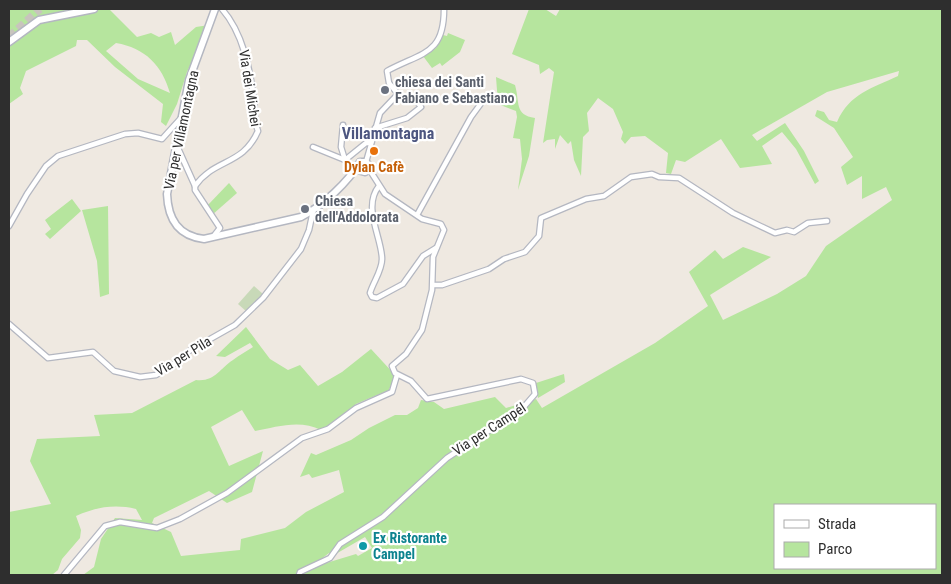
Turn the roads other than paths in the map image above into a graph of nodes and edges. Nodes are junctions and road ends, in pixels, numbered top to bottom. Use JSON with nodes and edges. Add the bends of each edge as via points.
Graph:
{"nodes":[{"id":1,"x":94,"y":9,"type":"edge"},
{"id":2,"x":215,"y":9,"type":"edge"},
{"id":3,"x":222,"y":9,"type":"edge"},
{"id":4,"x":444,"y":9,"type":"edge"},
{"id":5,"x":9,"y":42,"type":"edge"},
{"id":6,"x":398,"y":94,"type":"junction"},
{"id":7,"x":485,"y":98,"type":"dead end"},
{"id":8,"x":181,"y":118,"type":"junction"},
{"id":9,"x":343,"y":125,"type":"dead end"},
{"id":10,"x":375,"y":128,"type":"junction"},
{"id":11,"x":370,"y":143,"type":"junction"},
{"id":12,"x":176,"y":145,"type":"junction"},
{"id":13,"x":313,"y":147,"type":"dead end"},
{"id":14,"x":345,"y":160,"type":"junction"},
{"id":15,"x":366,"y":162,"type":"junction"},
{"id":16,"x":358,"y":168,"type":"junction"},
{"id":17,"x":369,"y":169,"type":"junction"},
{"id":18,"x":195,"y":186,"type":"junction"},
{"id":19,"x":379,"y":186,"type":"junction"},
{"id":20,"x":313,"y":211,"type":"junction"},
{"id":21,"x":417,"y":215,"type":"junction"},
{"id":22,"x":827,"y":221,"type":"dead end"},
{"id":23,"x":9,"y":226,"type":"edge"},
{"id":24,"x":213,"y":237,"type":"junction"},
{"id":25,"x":436,"y":248,"type":"junction"},
{"id":26,"x":433,"y":285,"type":"junction"},
{"id":27,"x":9,"y":324,"type":"edge"},
{"id":28,"x":397,"y":375,"type":"junction"},
{"id":29,"x":64,"y":575,"type":"edge"},
{"id":30,"x":299,"y":575,"type":"edge"}],
"edges":[{"from":1,"to":5,"type":"street","via":[[39,20]]},
{"from":2,"to":8,"type":"street","name":"Via per Villamontagna","via":[[214,19],[192,70]]},
{"from":3,"to":18,"type":"street","name":"Via dei Michei","via":[[242,42],[258,131],[245,152],[207,172]]},
{"from":4,"to":6,"type":"street","via":[[442,32],[436,45],[387,71],[389,83]]},
{"from":6,"to":10,"type":"street","via":[[383,108]]},
{"from":6,"to":10,"type":"street","via":[[404,100],[415,99],[421,107],[407,118]]},
{"from":7,"to":21,"type":"street","via":[[471,116]]},
{"from":8,"to":12,"type":"street","name":"Via per Villamontagna"},
{"from":8,"to":23,"type":"street","via":[[162,139],[148,134],[125,134],[58,156],[46,166]]},
{"from":9,"to":14,"type":"street","via":[[341,150]]},
{"from":10,"to":11,"type":"street"},
{"from":11,"to":14,"type":"street"},
{"from":11,"to":15,"type":"street"},
{"from":12,"to":18,"type":"street"},
{"from":12,"to":24,"type":"street","name":"Via per Villamontagna","via":[[167,194],[170,216],[188,236]]},
{"from":13,"to":14,"type":"street"},
{"from":15,"to":16,"type":"street","name":"Via per Villamontagna","via":[[360,162]]},
{"from":15,"to":17,"type":"street"},
{"from":16,"to":17,"type":"street","via":[[363,172]]},
{"from":16,"to":20,"type":"street","name":"Via per Villamontagna"},
{"from":17,"to":19,"type":"street"},
{"from":18,"to":24,"type":"street","via":[[220,228]]},
{"from":19,"to":21,"type":"street","via":[[385,194]]},
{"from":19,"to":25,"type":"street","via":[[374,192],[373,220],[382,260],[370,293],[372,297],[377,298],[403,284],[423,256]]},
{"from":20,"to":24,"type":"street","name":"Via per Villamontagna","via":[[301,217]]},
{"from":20,"to":27,"type":"street","name":"Via per Pila","via":[[301,249],[250,312],[235,325],[156,374],[140,377],[114,371],[93,352],[48,358]]},
{"from":21,"to":25,"type":"street","via":[[443,227],[443,236]]},
{"from":22,"to":26,"type":"street","via":[[808,224],[794,232],[774,233],[733,213],[679,178],[652,174],[631,176],[604,196],[586,199],[541,218],[539,236],[525,252],[504,259],[489,269]]},
{"from":25,"to":26,"type":"street"},
{"from":26,"to":28,"type":"street","via":[[420,334],[391,368]]},
{"from":28,"to":29,"type":"street","via":[[392,392],[360,405],[328,429],[302,438],[227,493],[166,525],[150,528],[120,522],[105,526]]},
{"from":28,"to":30,"type":"street","name":"Via per Campél","via":[[411,381],[427,399],[521,379],[532,381],[536,391],[532,401],[522,409],[447,458],[384,518],[340,544],[330,558]]}]}
